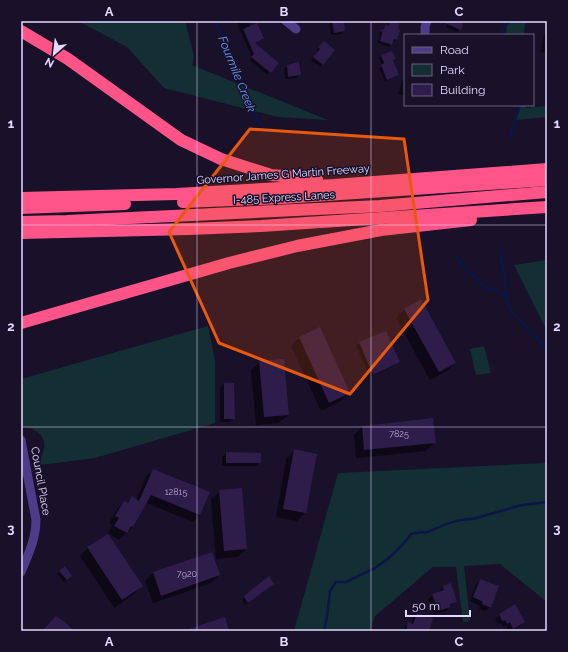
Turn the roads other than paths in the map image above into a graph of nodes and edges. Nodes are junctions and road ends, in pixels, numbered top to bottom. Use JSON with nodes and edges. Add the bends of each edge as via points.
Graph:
{"nodes":[{"id":1,"x":286,"y":21,"type":"edge"},
{"id":2,"x":427,"y":21,"type":"edge"},
{"id":3,"x":296,"y":29,"type":"dead end"},
{"id":4,"x":21,"y":31,"type":"edge"},
{"id":5,"x":425,"y":34,"type":"edge"},
{"id":6,"x":547,"y":169,"type":"edge"},
{"id":7,"x":547,"y":180,"type":"edge"},
{"id":8,"x":372,"y":182,"type":"junction"},
{"id":9,"x":547,"y":192,"type":"edge"},
{"id":10,"x":21,"y":198,"type":"edge"},
{"id":11,"x":547,"y":207,"type":"edge"},
{"id":12,"x":21,"y":208,"type":"edge"},
{"id":13,"x":506,"y":210,"type":"junction"},
{"id":14,"x":21,"y":222,"type":"edge"},
{"id":15,"x":21,"y":233,"type":"edge"},
{"id":16,"x":21,"y":323,"type":"edge"},
{"id":17,"x":21,"y":440,"type":"edge"},
{"id":18,"x":21,"y":572,"type":"edge"}],
"edges":[{"from":1,"to":3,"type":"street"},
{"from":2,"to":5,"type":"street"},
{"from":4,"to":8,"type":"highway","via":[[68,59],[182,140],[221,159],[271,175]]},
{"from":6,"to":8,"type":"highway","name":"Governor James G Martin Freeway"},
{"from":7,"to":12,"type":"highway","name":"I-485 Express Lanes","via":[[282,198]]},
{"from":8,"to":10,"type":"highway","name":"Governor James G Martin Freeway","via":[[176,194]]},
{"from":9,"to":14,"type":"highway","name":"I-485 Express Lanes","via":[[380,206]]},
{"from":11,"to":13,"type":"highway"},
{"from":13,"to":15,"type":"highway","via":[[218,228]]},
{"from":13,"to":16,"type":"highway","via":[[482,219],[381,230],[297,246]]},
{"from":17,"to":18,"type":"street","name":"Council Place","via":[[36,532]]}]}
